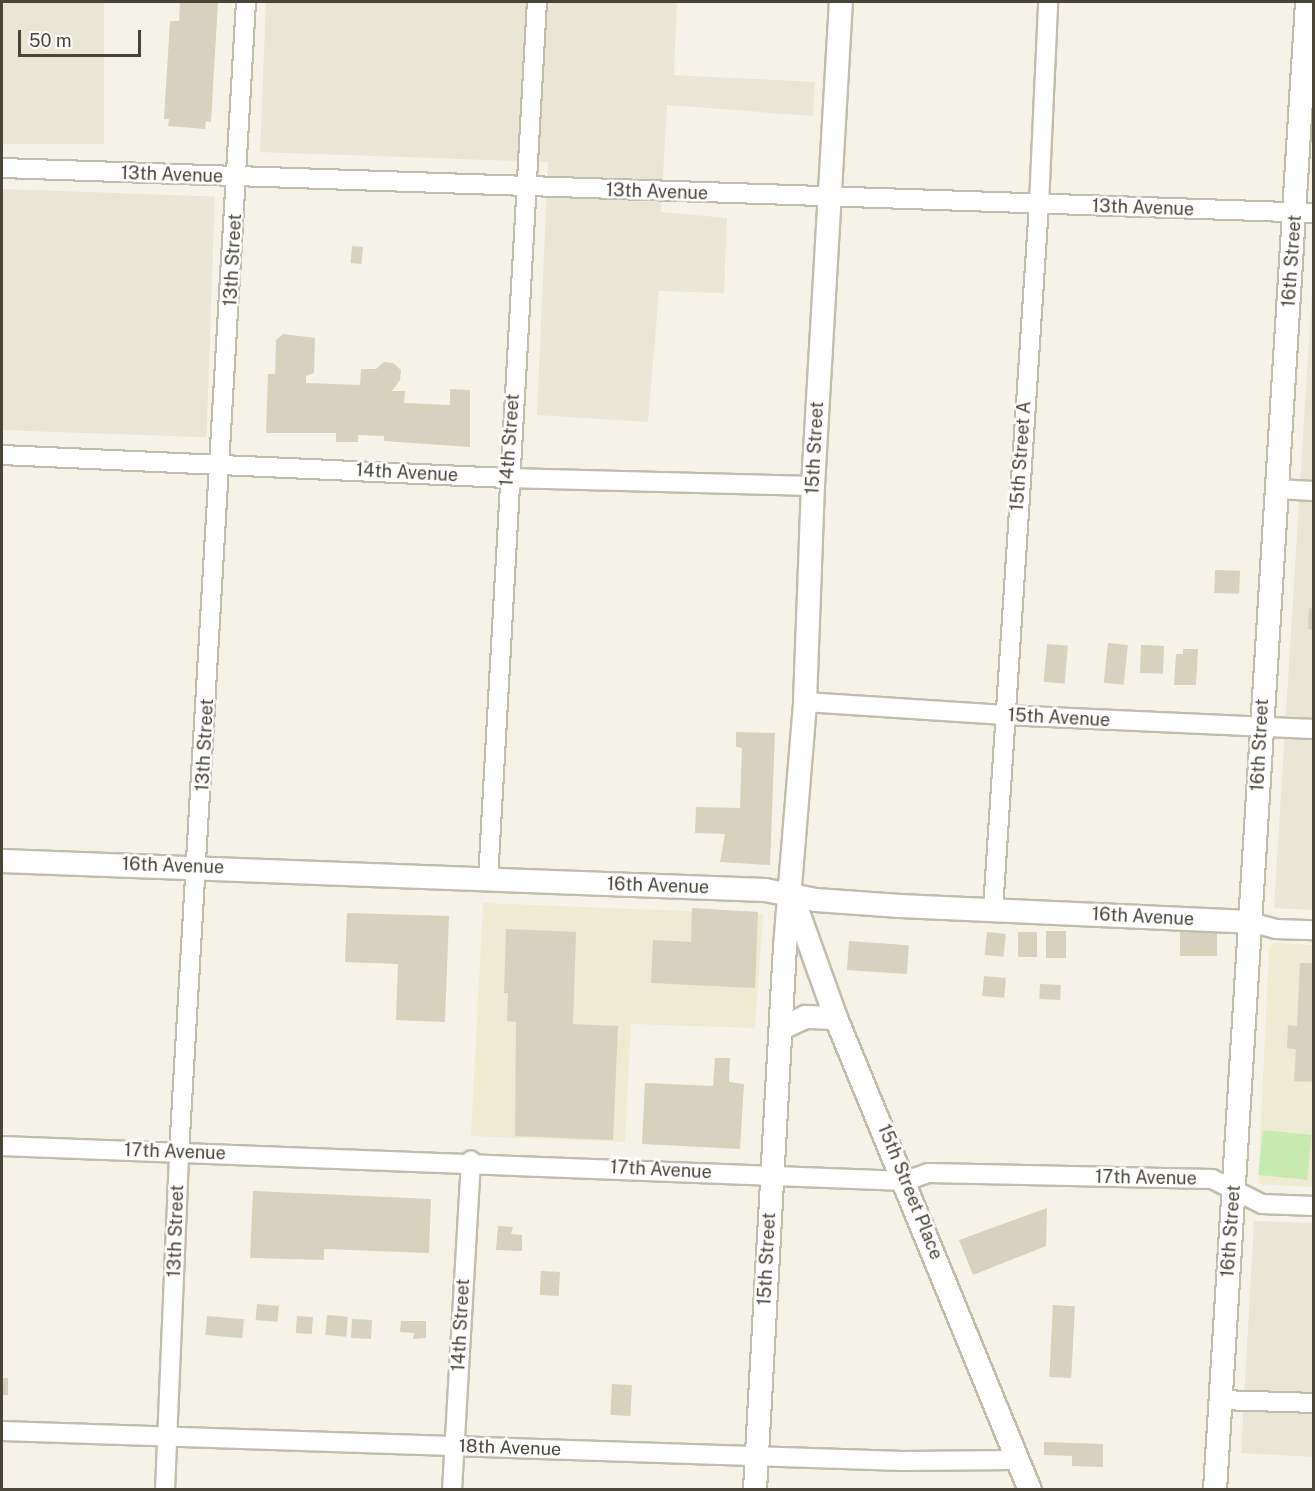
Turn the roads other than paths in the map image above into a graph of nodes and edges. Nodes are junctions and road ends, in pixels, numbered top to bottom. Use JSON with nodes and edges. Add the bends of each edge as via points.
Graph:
{"nodes":[{"id":1,"x":246,"y":2,"type":"edge"},
{"id":2,"x":537,"y":2,"type":"edge"},
{"id":3,"x":842,"y":2,"type":"edge"},
{"id":4,"x":1048,"y":2,"type":"edge"},
{"id":5,"x":1307,"y":2,"type":"edge"},
{"id":6,"x":2,"y":168,"type":"edge"},
{"id":7,"x":237,"y":177,"type":"junction"},
{"id":8,"x":527,"y":188,"type":"junction"},
{"id":9,"x":831,"y":197,"type":"junction"},
{"id":10,"x":1039,"y":204,"type":"junction"},
{"id":11,"x":1305,"y":213,"type":"edge"},
{"id":12,"x":2,"y":455,"type":"edge"},
{"id":13,"x":220,"y":465,"type":"junction"},
{"id":14,"x":507,"y":478,"type":"junction"},
{"id":15,"x":813,"y":486,"type":"junction"},
{"id":16,"x":1277,"y":489,"type":"junction"},
{"id":17,"x":1314,"y":491,"type":"edge"},
{"id":18,"x":805,"y":702,"type":"junction"},
{"id":19,"x":1005,"y":715,"type":"junction"},
{"id":20,"x":1261,"y":727,"type":"junction"},
{"id":21,"x":1314,"y":729,"type":"edge"},
{"id":22,"x":2,"y":861,"type":"edge"},
{"id":23,"x":198,"y":867,"type":"junction"},
{"id":24,"x":488,"y":879,"type":"junction"},
{"id":25,"x":792,"y":894,"type":"junction"},
{"id":26,"x":993,"y":910,"type":"junction"},
{"id":27,"x":1250,"y":922,"type":"junction"},
{"id":28,"x":1314,"y":930,"type":"edge"},
{"id":29,"x":836,"y":1018,"type":"junction"},
{"id":30,"x":782,"y":1028,"type":"junction"},
{"id":31,"x":2,"y":1146,"type":"edge"},
{"id":32,"x":179,"y":1153,"type":"junction"},
{"id":33,"x":471,"y":1161,"type":"junction"},
{"id":34,"x":771,"y":1174,"type":"junction"},
{"id":35,"x":905,"y":1180,"type":"junction"},
{"id":36,"x":1233,"y":1191,"type":"junction"},
{"id":37,"x":1314,"y":1206,"type":"edge"},
{"id":38,"x":1220,"y":1400,"type":"junction"},
{"id":39,"x":1314,"y":1402,"type":"edge"},
{"id":40,"x":2,"y":1431,"type":"edge"},
{"id":41,"x":168,"y":1439,"type":"junction"},
{"id":42,"x":454,"y":1446,"type":"junction"},
{"id":43,"x":757,"y":1454,"type":"junction"},
{"id":44,"x":1018,"y":1460,"type":"junction"},
{"id":45,"x":165,"y":1490,"type":"edge"},
{"id":46,"x":452,"y":1490,"type":"edge"},
{"id":47,"x":755,"y":1490,"type":"edge"},
{"id":48,"x":1030,"y":1490,"type":"edge"},
{"id":49,"x":1215,"y":1490,"type":"edge"}],
"edges":[{"from":1,"to":7,"type":"street","name":"13th Street"},
{"from":2,"to":8,"type":"street","name":"14th Street"},
{"from":3,"to":9,"type":"street","name":"15th Street"},
{"from":4,"to":10,"type":"street","name":"15th Street A"},
{"from":5,"to":11,"type":"street","name":"16th Street"},
{"from":6,"to":7,"type":"street","name":"13th Avenue"},
{"from":7,"to":8,"type":"street","name":"13th Avenue"},
{"from":7,"to":13,"type":"street","name":"13th Street"},
{"from":8,"to":9,"type":"street","name":"13th Avenue"},
{"from":8,"to":14,"type":"street","name":"14th Street"},
{"from":9,"to":10,"type":"street","name":"13th Avenue"},
{"from":9,"to":15,"type":"street","name":"15th Street"},
{"from":10,"to":11,"type":"street","name":"13th Avenue"},
{"from":10,"to":19,"type":"street","name":"15th Street A"},
{"from":11,"to":16,"type":"street","name":"16th Street"},
{"from":12,"to":13,"type":"street","name":"14th Avenue"},
{"from":13,"to":14,"type":"street","name":"14th Avenue"},
{"from":13,"to":23,"type":"street","name":"13th Street"},
{"from":14,"to":15,"type":"street","name":"14th Avenue"},
{"from":14,"to":24,"type":"street","name":"14th Street"},
{"from":15,"to":18,"type":"street","name":"15th Street"},
{"from":16,"to":17,"type":"street"},
{"from":16,"to":20,"type":"street","name":"16th Street"},
{"from":18,"to":19,"type":"street","name":"15th Avenue"},
{"from":18,"to":25,"type":"street","name":"15th Street"},
{"from":19,"to":20,"type":"street","name":"15th Avenue"},
{"from":19,"to":26,"type":"street","name":"15th Street A"},
{"from":20,"to":21,"type":"street","name":"15th Avenue"},
{"from":20,"to":27,"type":"street","name":"16th Street"},
{"from":22,"to":23,"type":"street","name":"16th Avenue"},
{"from":23,"to":24,"type":"street","name":"16th Avenue"},
{"from":23,"to":32,"type":"street","name":"13th Street"},
{"from":24,"to":25,"type":"street","name":"16th Avenue"},
{"from":25,"to":26,"type":"street","name":"16th Avenue","via":[[816,900]]},
{"from":25,"to":29,"type":"street","name":"15th Street Place"},
{"from":25,"to":30,"type":"street","name":"15th Street"},
{"from":26,"to":27,"type":"street","name":"16th Avenue"},
{"from":27,"to":28,"type":"street","name":"16th Avenue","via":[[1276,929]]},
{"from":27,"to":36,"type":"street","name":"16th Street"},
{"from":29,"to":30,"type":"street","via":[[806,1017]]},
{"from":29,"to":35,"type":"street","name":"15th Street Place"},
{"from":30,"to":34,"type":"street","name":"15th Street"},
{"from":31,"to":32,"type":"street","name":"17th Avenue"},
{"from":32,"to":33,"type":"street","name":"17th Avenue"},
{"from":32,"to":41,"type":"street","name":"13th Street"},
{"from":33,"to":34,"type":"street","name":"17th Avenue"},
{"from":33,"to":42,"type":"street","name":"14th Street"},
{"from":34,"to":35,"type":"street","name":"17th Avenue"},
{"from":34,"to":43,"type":"street","name":"15th Street"},
{"from":35,"to":36,"type":"street","name":"17th Avenue","via":[[928,1173],[1212,1179]]},
{"from":35,"to":44,"type":"street","name":"15th Street Place"},
{"from":36,"to":37,"type":"street","name":"17th Avenue","via":[[1262,1204]]},
{"from":36,"to":38,"type":"street","name":"16th Street"},
{"from":38,"to":39,"type":"street"},
{"from":38,"to":49,"type":"street","name":"16th Street"},
{"from":40,"to":41,"type":"street","name":"18th Avenue"},
{"from":41,"to":42,"type":"street","name":"18th Avenue"},
{"from":41,"to":45,"type":"street","name":"13th Street"},
{"from":42,"to":43,"type":"street","name":"18th Avenue"},
{"from":42,"to":46,"type":"street","name":"14th Street"},
{"from":43,"to":44,"type":"street","name":"18th Avenue","via":[[903,1461]]},
{"from":43,"to":47,"type":"street","name":"15th Street"},
{"from":44,"to":48,"type":"street","name":"15th Street Place"}]}
